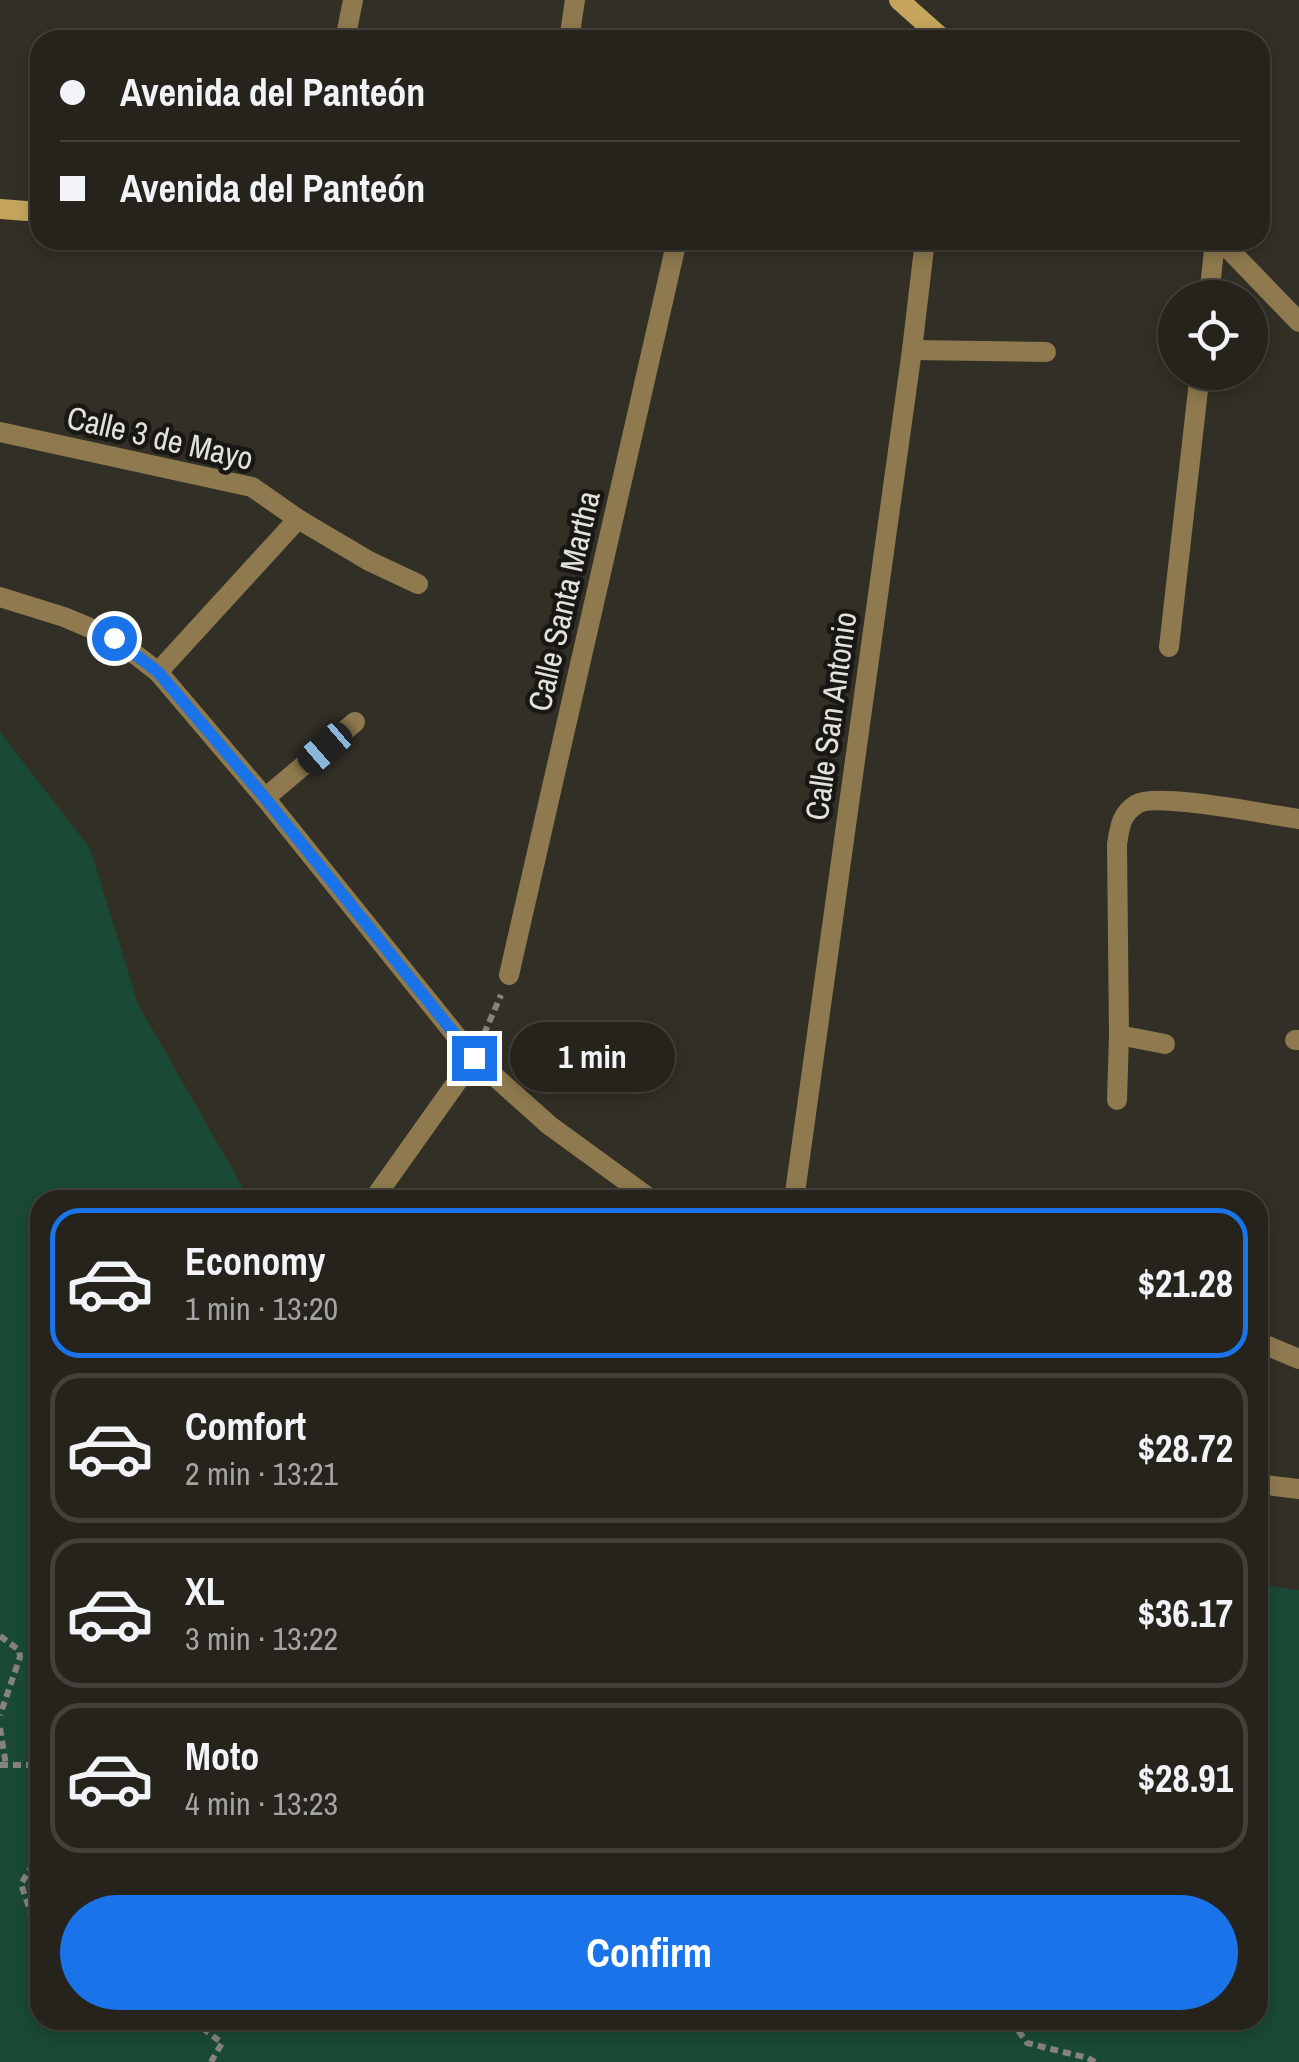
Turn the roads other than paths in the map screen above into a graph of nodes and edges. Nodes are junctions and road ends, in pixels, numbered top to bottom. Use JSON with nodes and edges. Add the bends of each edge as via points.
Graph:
{"nodes":[{"id":1,"x":353,"y":0,"type":"edge"},
{"id":2,"x":575,"y":0,"type":"edge"},
{"id":3,"x":899,"y":0,"type":"edge"},
{"id":4,"x":347,"y":30,"type":"edge"},
{"id":5,"x":570,"y":30,"type":"edge"},
{"id":6,"x":933,"y":30,"type":"edge"},
{"id":7,"x":0,"y":209,"type":"edge"},
{"id":8,"x":30,"y":211,"type":"edge"},
{"id":9,"x":675,"y":250,"type":"edge"},
{"id":10,"x":924,"y":250,"type":"edge"},
{"id":11,"x":1216,"y":250,"type":"edge"},
{"id":12,"x":1228,"y":250,"type":"edge"},
{"id":13,"x":1212,"y":280,"type":"edge"},
{"id":14,"x":1299,"y":322,"type":"edge"},
{"id":15,"x":912,"y":350,"type":"junction"},
{"id":16,"x":1046,"y":352,"type":"dead end"},
{"id":17,"x":1198,"y":390,"type":"edge"},
{"id":18,"x":0,"y":432,"type":"edge"},
{"id":19,"x":298,"y":519,"type":"junction"},
{"id":20,"x":418,"y":584,"type":"dead end"},
{"id":21,"x":0,"y":597,"type":"edge"},
{"id":22,"x":1168,"y":647,"type":"dead end"},
{"id":23,"x":158,"y":672,"type":"junction"},
{"id":24,"x":354,"y":722,"type":"dead end"},
{"id":25,"x":265,"y":798,"type":"junction"},
{"id":26,"x":1299,"y":819,"type":"edge"},
{"id":27,"x":509,"y":975,"type":"road end"},
{"id":28,"x":1119,"y":1034,"type":"junction"},
{"id":29,"x":1166,"y":1044,"type":"dead end"},
{"id":30,"x":474,"y":1058,"type":"junction"},
{"id":31,"x":1116,"y":1100,"type":"dead end"},
{"id":32,"x":380,"y":1190,"type":"edge"},
{"id":33,"x":638,"y":1190,"type":"edge"},
{"id":34,"x":795,"y":1190,"type":"edge"},
{"id":35,"x":1268,"y":1346,"type":"edge"},
{"id":36,"x":1299,"y":1359,"type":"edge"},
{"id":37,"x":1268,"y":1485,"type":"edge"},
{"id":38,"x":1299,"y":1489,"type":"edge"}],
"edges":[{"from":1,"to":4,"type":"street"},
{"from":2,"to":5,"type":"street"},
{"from":3,"to":6,"type":"street"},
{"from":7,"to":8,"type":"street"},
{"from":9,"to":27,"type":"street","name":"Calle Santa Martha"},
{"from":10,"to":15,"type":"street","name":"Calle San Antonio"},
{"from":11,"to":13,"type":"street"},
{"from":12,"to":14,"type":"street"},
{"from":15,"to":16,"type":"street"},
{"from":15,"to":34,"type":"street","name":"Calle San Antonio"},
{"from":17,"to":22,"type":"street"},
{"from":18,"to":19,"type":"street","name":"Calle 3 de Mayo","via":[[252,486]]},
{"from":19,"to":20,"type":"street","name":"Calle 3 de Mayo"},
{"from":19,"to":23,"type":"street"},
{"from":21,"to":23,"type":"street","via":[[114,638]]},
{"from":23,"to":25,"type":"street"},
{"from":24,"to":25,"type":"street"},
{"from":25,"to":30,"type":"street"},
{"from":26,"to":28,"type":"street","via":[[1164,800],[1140,801],[1122,816]]},
{"from":28,"to":29,"type":"street"},
{"from":28,"to":31,"type":"street"},
{"from":30,"to":32,"type":"street"},
{"from":30,"to":33,"type":"street","via":[[549,1125]]},
{"from":35,"to":36,"type":"street"},
{"from":37,"to":38,"type":"street"}]}
